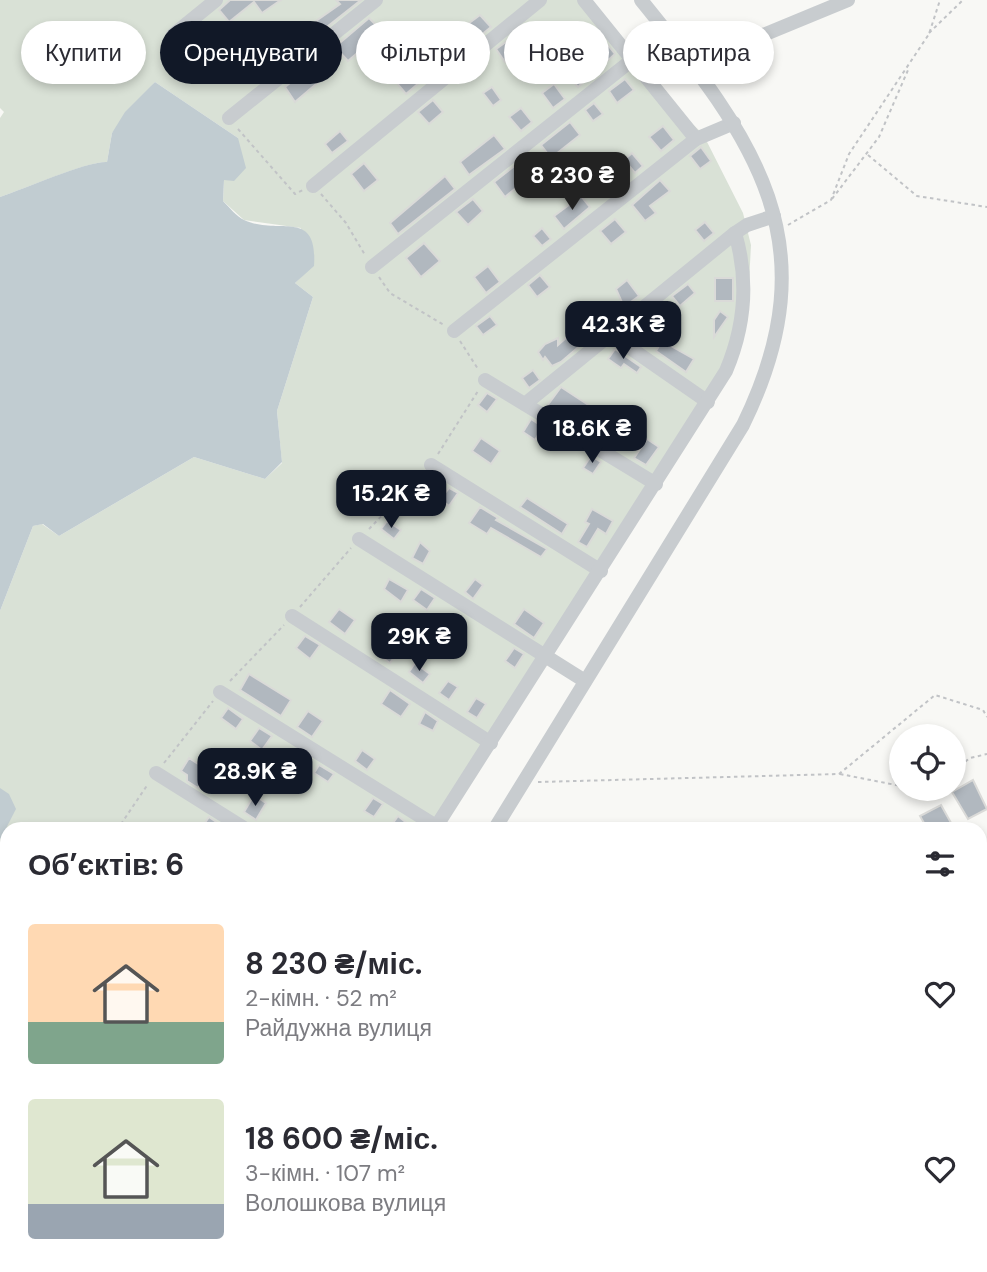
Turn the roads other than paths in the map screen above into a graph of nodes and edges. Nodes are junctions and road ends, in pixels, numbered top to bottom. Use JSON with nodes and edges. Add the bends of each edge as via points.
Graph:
{"nodes":[{"id":1,"x":216,"y":0,"type":"edge"},
{"id":2,"x":376,"y":0,"type":"edge"},
{"id":3,"x":540,"y":0,"type":"edge"},
{"id":4,"x":584,"y":0,"type":"edge"},
{"id":5,"x":641,"y":0,"type":"edge"},
{"id":6,"x":848,"y":0,"type":"edge"},
{"id":7,"x":190,"y":21,"type":"edge"},
{"id":8,"x":658,"y":21,"type":"edge"},
{"id":9,"x":774,"y":31,"type":"edge"},
{"id":10,"x":623,"y":49,"type":"edge"},
{"id":11,"x":623,"y":67,"type":"edge"},
{"id":12,"x":651,"y":84,"type":"edge"},
{"id":13,"x":707,"y":84,"type":"edge"},
{"id":14,"x":229,"y":118,"type":"road end"},
{"id":15,"x":734,"y":123,"type":"junction"},
{"id":16,"x":696,"y":139,"type":"junction"},
{"id":17,"x":313,"y":186,"type":"road end"},
{"id":18,"x":774,"y":216,"type":"junction"},
{"id":19,"x":735,"y":233,"type":"junction"},
{"id":20,"x":372,"y":268,"type":"road end"},
{"id":21,"x":454,"y":331,"type":"road end"},
{"id":22,"x":610,"y":334,"type":"junction"},
{"id":23,"x":485,"y":380,"type":"road end"},
{"id":24,"x":708,"y":402,"type":"junction"},
{"id":25,"x":525,"y":404,"type":"junction"},
{"id":26,"x":431,"y":465,"type":"road end"},
{"id":27,"x":656,"y":484,"type":"junction"},
{"id":28,"x":359,"y":539,"type":"road end"},
{"id":29,"x":601,"y":571,"type":"junction"},
{"id":30,"x":292,"y":616,"type":"road end"},
{"id":31,"x":545,"y":657,"type":"junction"},
{"id":32,"x":585,"y":681,"type":"junction"},
{"id":33,"x":220,"y":692,"type":"road end"},
{"id":34,"x":491,"y":743,"type":"junction"},
{"id":35,"x":156,"y":773,"type":"road end"},
{"id":36,"x":234,"y":822,"type":"edge"},
{"id":37,"x":426,"y":822,"type":"edge"},
{"id":38,"x":439,"y":822,"type":"edge"},
{"id":39,"x":499,"y":822,"type":"edge"}],
"edges":[{"from":1,"to":7,"type":"street"},
{"from":2,"to":14,"type":"street"},
{"from":3,"to":17,"type":"street"},
{"from":4,"to":10,"type":"street"},
{"from":5,"to":8,"type":"street"},
{"from":6,"to":9,"type":"street"},
{"from":11,"to":20,"type":"street"},
{"from":12,"to":16,"type":"street"},
{"from":13,"to":15,"type":"street"},
{"from":15,"to":16,"type":"street"},
{"from":15,"to":18,"type":"street","via":[[759,168]]},
{"from":16,"to":21,"type":"street"},
{"from":18,"to":19,"type":"street"},
{"from":18,"to":32,"type":"street","via":[[782,276],[778,332],[765,379],[743,425]]},
{"from":19,"to":22,"type":"street"},
{"from":19,"to":24,"type":"street","via":[[744,275],[743,306],[736,348]]},
{"from":22,"to":24,"type":"street"},
{"from":22,"to":25,"type":"street"},
{"from":23,"to":25,"type":"street"},
{"from":24,"to":27,"type":"street"},
{"from":25,"to":27,"type":"street"},
{"from":26,"to":29,"type":"street"},
{"from":27,"to":29,"type":"street"},
{"from":28,"to":31,"type":"street"},
{"from":29,"to":31,"type":"street"},
{"from":30,"to":34,"type":"street"},
{"from":31,"to":32,"type":"street"},
{"from":31,"to":34,"type":"street"},
{"from":32,"to":39,"type":"street"},
{"from":33,"to":37,"type":"street"},
{"from":34,"to":38,"type":"street"},
{"from":35,"to":36,"type":"street"}]}
